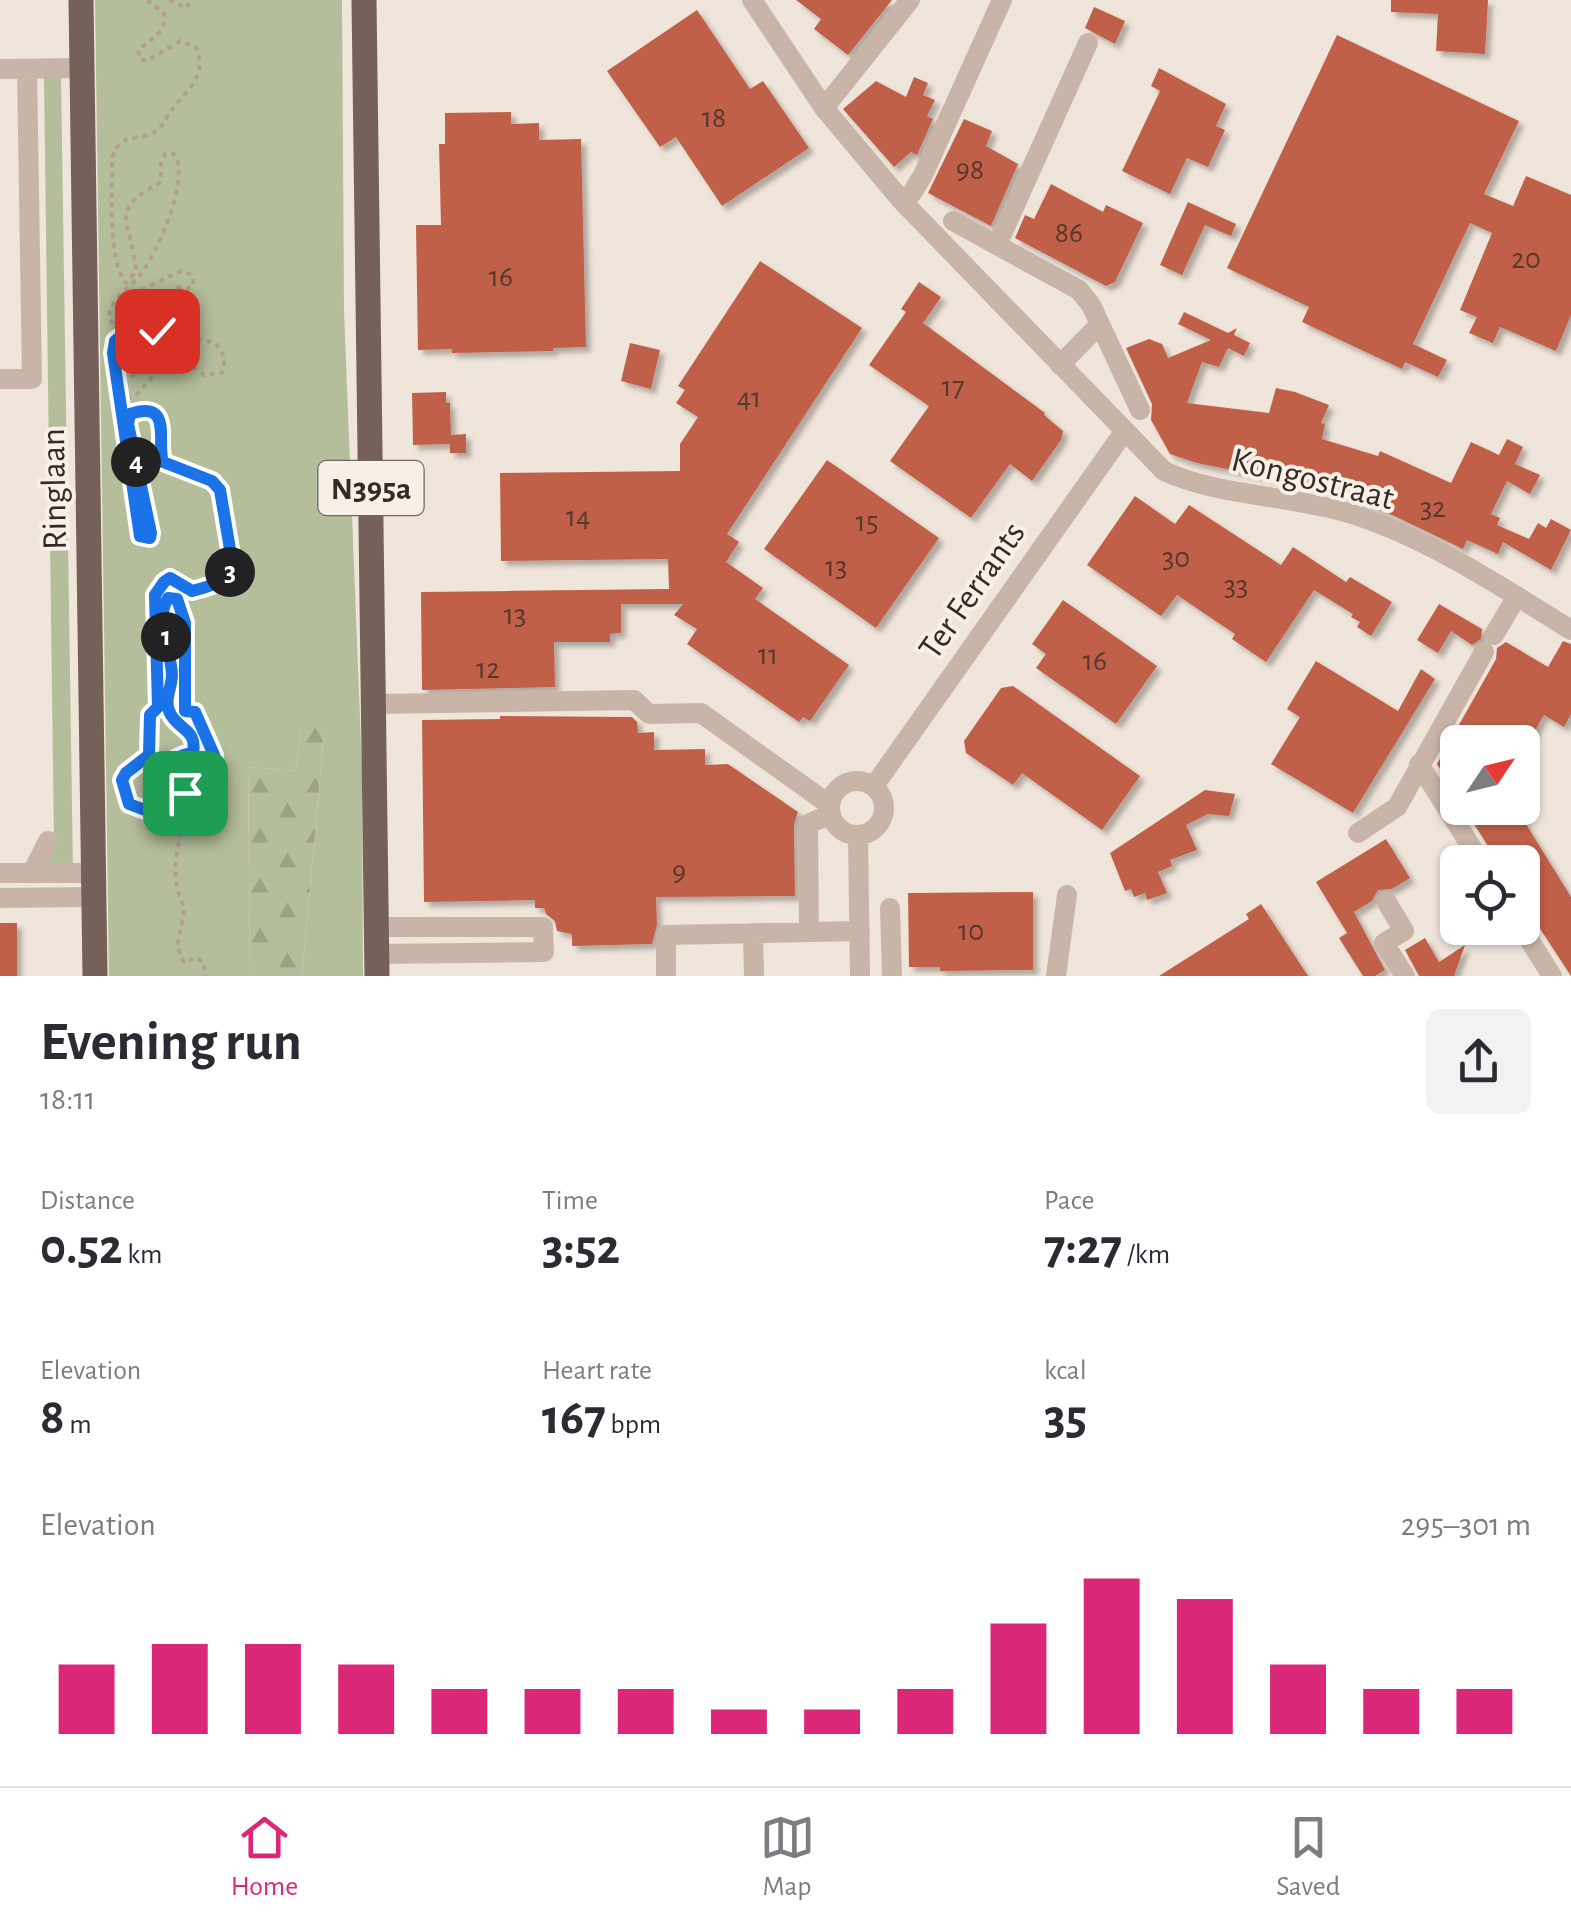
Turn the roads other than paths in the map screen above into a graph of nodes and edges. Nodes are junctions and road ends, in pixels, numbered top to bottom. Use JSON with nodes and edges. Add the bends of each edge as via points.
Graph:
{"nodes":[{"id":1,"x":81,"y":0,"type":"edge"},
{"id":2,"x":364,"y":0,"type":"edge"},
{"id":3,"x":752,"y":0,"type":"edge"},
{"id":4,"x":910,"y":0,"type":"edge"},
{"id":5,"x":1002,"y":0,"type":"edge"},
{"id":6,"x":1088,"y":43,"type":"dead end"},
{"id":7,"x":27,"y":68,"type":"junction"},
{"id":8,"x":82,"y":68,"type":"junction"},
{"id":9,"x":0,"y":69,"type":"edge"},
{"id":10,"x":824,"y":108,"type":"junction"},
{"id":11,"x":902,"y":201,"type":"junction"},
{"id":12,"x":953,"y":221,"type":"dead end"},
{"id":13,"x":997,"y":245,"type":"junction"},
{"id":14,"x":1100,"y":324,"type":"junction"},
{"id":15,"x":1060,"y":365,"type":"junction"},
{"id":16,"x":0,"y":380,"type":"edge"},
{"id":17,"x":1140,"y":410,"type":"dead end"},
{"id":18,"x":1124,"y":432,"type":"junction"},
{"id":19,"x":1516,"y":596,"type":"junction"},
{"id":20,"x":1571,"y":630,"type":"edge"},
{"id":21,"x":374,"y":704,"type":"junction"},
{"id":22,"x":1419,"y":764,"type":"junction"},
{"id":23,"x":874,"y":786,"type":"junction"},
{"id":24,"x":831,"y":809,"type":"junction"},
{"id":25,"x":1358,"y":833,"type":"dead end"},
{"id":26,"x":858,"y":835,"type":"junction"},
{"id":27,"x":48,"y":841,"type":"dead end"},
{"id":28,"x":1470,"y":845,"type":"edge"},
{"id":29,"x":32,"y":873,"type":"junction"},
{"id":30,"x":0,"y":874,"type":"edge"},
{"id":31,"x":94,"y":885,"type":"junction"},
{"id":32,"x":1067,"y":895,"type":"dead end"},
{"id":33,"x":0,"y":898,"type":"edge"},
{"id":34,"x":1386,"y":901,"type":"dead end"},
{"id":35,"x":890,"y":908,"type":"dead end"},
{"id":36,"x":376,"y":927,"type":"junction"},
{"id":37,"x":860,"y":931,"type":"junction"},
{"id":38,"x":809,"y":932,"type":"junction"},
{"id":39,"x":753,"y":933,"type":"junction"},
{"id":40,"x":1533,"y":945,"type":"edge"},
{"id":41,"x":377,"y":965,"type":"edge"},
{"id":42,"x":96,"y":976,"type":"edge"},
{"id":43,"x":666,"y":976,"type":"edge"},
{"id":44,"x":754,"y":976,"type":"edge"},
{"id":45,"x":860,"y":976,"type":"edge"},
{"id":46,"x":892,"y":976,"type":"edge"},
{"id":47,"x":1056,"y":976,"type":"edge"},
{"id":48,"x":1405,"y":976,"type":"edge"},
{"id":49,"x":1552,"y":976,"type":"edge"}],
"edges":[{"from":1,"to":8,"type":"main road","name":"Ringlaan"},
{"from":2,"to":21,"type":"main road","number":"N395a"},
{"from":3,"to":10,"type":"street","name":"Kongostraat"},
{"from":4,"to":10,"type":"street"},
{"from":5,"to":11,"type":"street","via":[[922,174]]},
{"from":6,"to":13,"type":"street"},
{"from":7,"to":8,"type":"street"},
{"from":7,"to":9,"type":"street"},
{"from":7,"to":16,"type":"street","via":[[32,379]]},
{"from":8,"to":31,"type":"main road","name":"Ringlaan"},
{"from":10,"to":11,"type":"street","name":"Kongostraat"},
{"from":11,"to":15,"type":"street","name":"Kongostraat"},
{"from":12,"to":13,"type":"street"},
{"from":13,"to":14,"type":"street","via":[[1079,290]]},
{"from":14,"to":15,"type":"street"},
{"from":14,"to":17,"type":"street"},
{"from":15,"to":18,"type":"street","name":"Kongostraat"},
{"from":18,"to":19,"type":"street","name":"Kongostraat","via":[[1164,471],[1186,481],[1354,514]]},
{"from":18,"to":23,"type":"street","name":"Ter Ferrants"},
{"from":19,"to":20,"type":"street","name":"Kongostraat"},
{"from":19,"to":22,"type":"street"},
{"from":21,"to":24,"type":"street","via":[[634,700],[648,714],[700,714]]},
{"from":21,"to":36,"type":"main road","number":"N395a"},
{"from":22,"to":25,"type":"street","via":[[1397,807]]},
{"from":22,"to":28,"type":"street"},
{"from":23,"to":24,"type":"street","via":[[847,783],[838,788]]},
{"from":23,"to":26,"type":"street","via":[[884,815],[872,831]]},
{"from":24,"to":26,"type":"street","via":[[844,832]]},
{"from":24,"to":38,"type":"street","via":[[808,824]]},
{"from":26,"to":37,"type":"street"},
{"from":27,"to":29,"type":"street"},
{"from":29,"to":30,"type":"street"},
{"from":29,"to":31,"type":"street"},
{"from":31,"to":33,"type":"street"},
{"from":31,"to":42,"type":"main road","name":"Ringlaan"},
{"from":32,"to":47,"type":"street"},
{"from":34,"to":48,"type":"street","via":[[1404,931],[1384,943]]},
{"from":35,"to":46,"type":"street"},
{"from":36,"to":41,"type":"main road","number":"N395a"},
{"from":36,"to":41,"type":"street","via":[[543,927],[544,952]]},
{"from":37,"to":38,"type":"street"},
{"from":37,"to":45,"type":"street"},
{"from":38,"to":39,"type":"street"},
{"from":39,"to":43,"type":"street","via":[[666,935]]},
{"from":39,"to":44,"type":"street"},
{"from":40,"to":49,"type":"street"}]}
